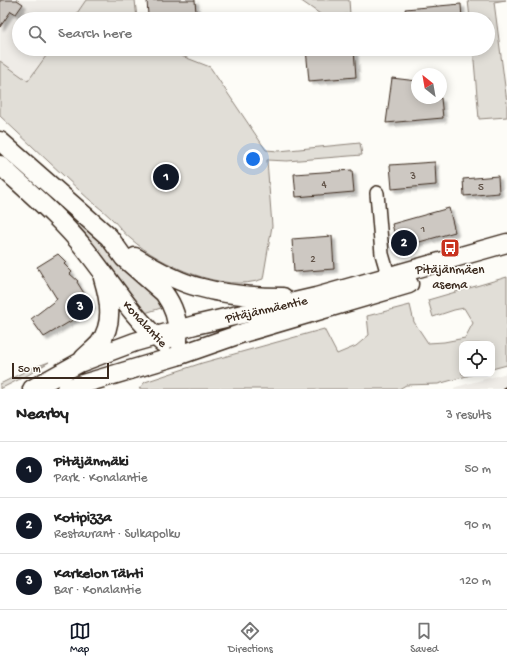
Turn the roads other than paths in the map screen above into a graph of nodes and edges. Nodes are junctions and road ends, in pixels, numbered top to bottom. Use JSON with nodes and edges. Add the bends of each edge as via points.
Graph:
{"nodes":[{"id":1,"x":0,"y":141,"type":"edge"},
{"id":2,"x":0,"y":165,"type":"edge"},
{"id":3,"x":377,"y":193,"type":"dead end"},
{"id":4,"x":108,"y":237,"type":"junction"},
{"id":5,"x":507,"y":243,"type":"edge"},
{"id":6,"x":507,"y":255,"type":"edge"},
{"id":7,"x":100,"y":270,"type":"junction"},
{"id":8,"x":390,"y":283,"type":"junction"},
{"id":9,"x":316,"y":297,"type":"junction"},
{"id":10,"x":178,"y":329,"type":"junction"},
{"id":11,"x":154,"y":336,"type":"junction"},
{"id":12,"x":177,"y":356,"type":"junction"},
{"id":13,"x":79,"y":363,"type":"junction"},
{"id":14,"x":32,"y":389,"type":"edge"},
{"id":15,"x":66,"y":389,"type":"edge"}],
"edges":[{"from":1,"to":4,"type":"main road","name":"Konalantie"},
{"from":2,"to":7,"type":"main road","name":"Konalantie","via":[[68,230]]},
{"from":3,"to":8,"type":"street","via":[[382,254]]},
{"from":4,"to":9,"type":"main road","via":[[144,263],[197,287],[263,297]]},
{"from":4,"to":10,"type":"main road","name":"Konalantie","via":[[124,258],[164,293],[174,310]]},
{"from":5,"to":8,"type":"main road","name":"Pitäjänmäentie"},
{"from":6,"to":8,"type":"main road","name":"Pitäjänmäentie"},
{"from":7,"to":11,"type":"main road","name":"Konalantie"},
{"from":7,"to":13,"type":"main road","via":[[107,290],[109,317],[99,344]]},
{"from":8,"to":9,"type":"main road","name":"Pitäjänmäentie"},
{"from":8,"to":12,"type":"main road","name":"Pitäjänmäentie"},
{"from":9,"to":10,"type":"main road","name":"Pitäjänmäentie"},
{"from":10,"to":11,"type":"main road","name":"Pitäjänmäentie"},
{"from":10,"to":12,"type":"main road","name":"Konalantie"},
{"from":11,"to":12,"type":"main road","name":"Konalantie"},
{"from":11,"to":13,"type":"main road","name":"Pitäjänmäentie"},
{"from":12,"to":15,"type":"main road","name":"Pitäjänmäentie"},
{"from":13,"to":14,"type":"main road","name":"Pitäjänmäentie"}]}
